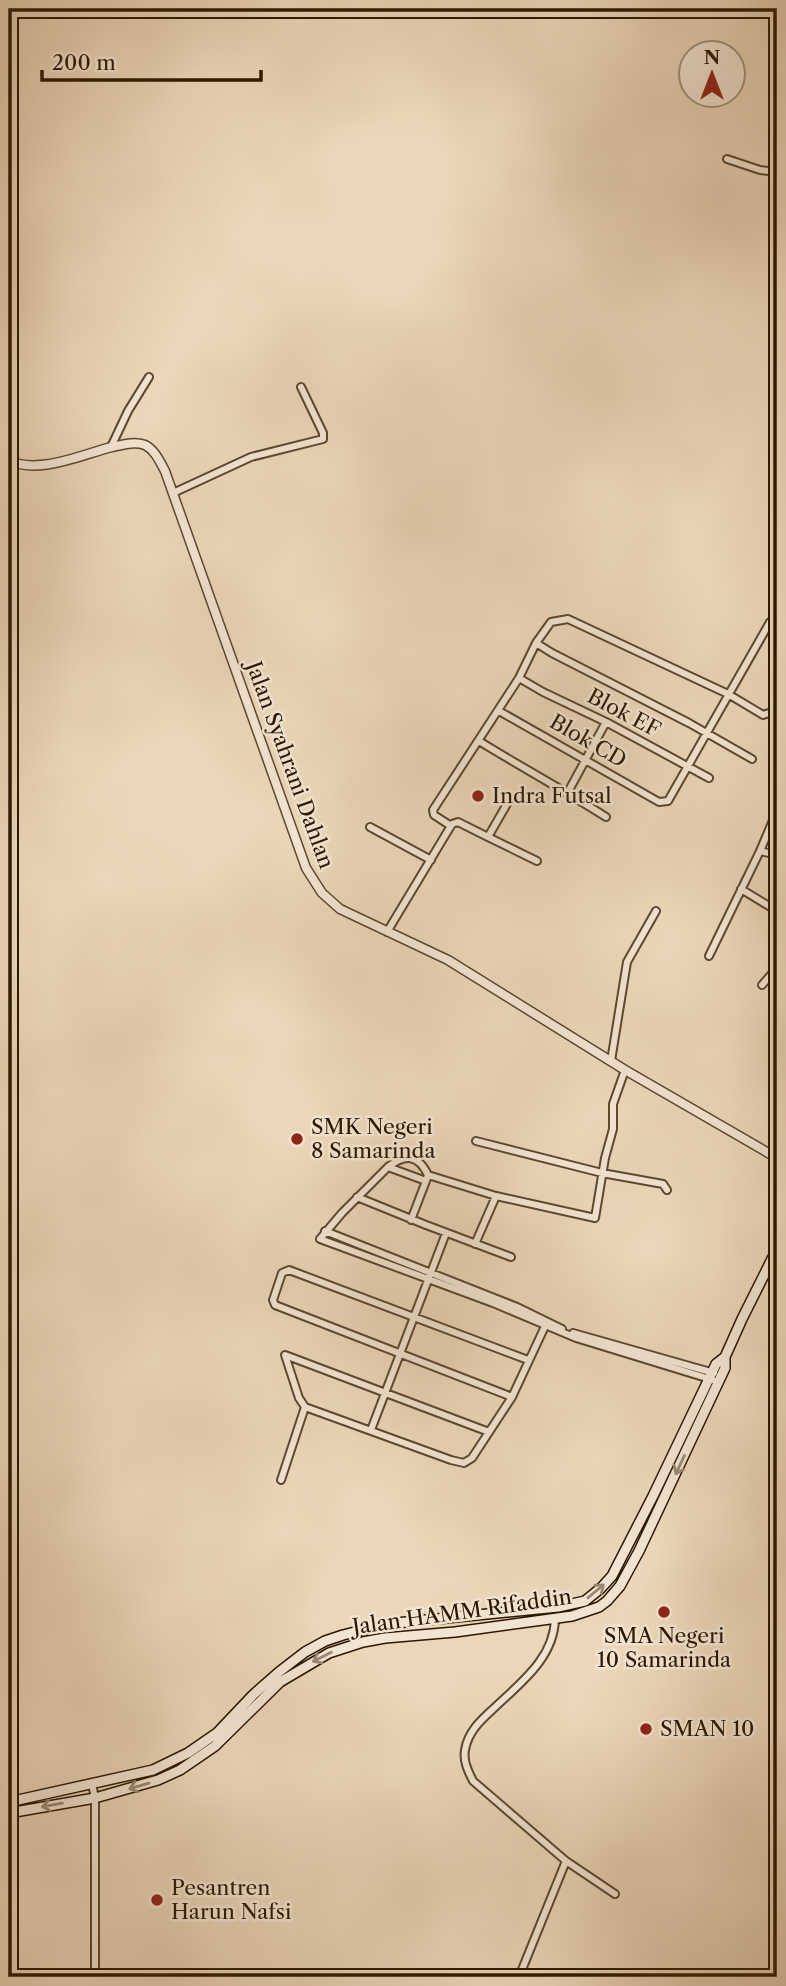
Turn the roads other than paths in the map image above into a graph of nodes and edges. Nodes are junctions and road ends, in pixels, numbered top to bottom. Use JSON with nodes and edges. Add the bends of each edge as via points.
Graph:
{"nodes":[{"id":1,"x":727,"y":159,"type":"dead end"},
{"id":2,"x":777,"y":172,"type":"edge"},
{"id":3,"x":149,"y":377,"type":"dead end"},
{"id":4,"x":301,"y":387,"type":"dead end"},
{"id":5,"x":111,"y":447,"type":"junction"},
{"id":6,"x":9,"y":461,"type":"edge"},
{"id":7,"x":173,"y":493,"type":"junction"},
{"id":8,"x":770,"y":622,"type":"dead end"},
{"id":9,"x":536,"y":643,"type":"junction"},
{"id":10,"x":519,"y":678,"type":"junction"},
{"id":11,"x":728,"y":694,"type":"junction"},
{"id":12,"x":777,"y":701,"type":"edge"},
{"id":13,"x":499,"y":711,"type":"junction"},
{"id":14,"x":606,"y":722,"type":"junction"},
{"id":15,"x":707,"y":733,"type":"junction"},
{"id":16,"x":479,"y":741,"type":"junction"},
{"id":17,"x":584,"y":758,"type":"junction"},
{"id":18,"x":752,"y":759,"type":"dead end"},
{"id":19,"x":687,"y":767,"type":"junction"},
{"id":20,"x":709,"y":778,"type":"dead end"},
{"id":21,"x":568,"y":792,"type":"junction"},
{"id":22,"x":507,"y":804,"type":"dead end"},
{"id":23,"x":606,"y":817,"type":"dead end"},
{"id":24,"x":774,"y":818,"type":"dead end"},
{"id":25,"x":451,"y":826,"type":"junction"},
{"id":26,"x":370,"y":827,"type":"dead end"},
{"id":27,"x":488,"y":837,"type":"junction"},
{"id":28,"x":760,"y":851,"type":"junction"},
{"id":29,"x":777,"y":855,"type":"edge"},
{"id":30,"x":431,"y":860,"type":"junction"},
{"id":31,"x":537,"y":862,"type":"dead end"},
{"id":32,"x":741,"y":888,"type":"junction"},
{"id":33,"x":656,"y":911,"type":"dead end"},
{"id":34,"x":777,"y":911,"type":"edge"},
{"id":35,"x":387,"y":932,"type":"junction"},
{"id":36,"x":709,"y":956,"type":"dead end"},
{"id":37,"x":777,"y":968,"type":"edge"},
{"id":38,"x":762,"y":985,"type":"dead end"},
{"id":39,"x":611,"y":1061,"type":"junction"},
{"id":40,"x":624,"y":1072,"type":"junction"},
{"id":41,"x":476,"y":1141,"type":"dead end"},
{"id":42,"x":777,"y":1158,"type":"edge"},
{"id":43,"x":388,"y":1167,"type":"junction"},
{"id":44,"x":602,"y":1172,"type":"junction"},
{"id":45,"x":427,"y":1178,"type":"junction"},
{"id":46,"x":667,"y":1190,"type":"dead end"},
{"id":47,"x":495,"y":1196,"type":"junction"},
{"id":48,"x":357,"y":1197,"type":"junction"},
{"id":49,"x":411,"y":1220,"type":"junction"},
{"id":50,"x":325,"y":1231,"type":"junction"},
{"id":51,"x":446,"y":1233,"type":"junction"},
{"id":52,"x":475,"y":1244,"type":"junction"},
{"id":53,"x":777,"y":1249,"type":"edge"},
{"id":54,"x":511,"y":1257,"type":"dead end"},
{"id":55,"x":429,"y":1277,"type":"junction"},
{"id":56,"x":414,"y":1316,"type":"junction"},
{"id":57,"x":546,"y":1324,"type":"junction"},
{"id":58,"x":400,"y":1354,"type":"junction"},
{"id":59,"x":528,"y":1360,"type":"junction"},
{"id":60,"x":715,"y":1378,"type":"junction"},
{"id":61,"x":385,"y":1393,"type":"junction"},
{"id":62,"x":512,"y":1397,"type":"junction"},
{"id":63,"x":305,"y":1407,"type":"junction"},
{"id":64,"x":371,"y":1430,"type":"junction"},
{"id":65,"x":489,"y":1432,"type":"junction"},
{"id":66,"x":281,"y":1480,"type":"dead end"},
{"id":67,"x":555,"y":1619,"type":"junction"},
{"id":68,"x":415,"y":1621,"type":"junction"},
{"id":69,"x":416,"y":1634,"type":"junction"},
{"id":70,"x":92,"y":1784,"type":"junction"},
{"id":71,"x":95,"y":1798,"type":"junction"},
{"id":72,"x":9,"y":1802,"type":"edge"},
{"id":73,"x":9,"y":1812,"type":"edge"},
{"id":74,"x":566,"y":1861,"type":"junction"},
{"id":75,"x":615,"y":1894,"type":"dead end"},
{"id":76,"x":95,"y":1977,"type":"edge"},
{"id":77,"x":519,"y":1977,"type":"edge"}],
"edges":[{"from":1,"to":2,"type":"street"},
{"from":3,"to":5,"type":"street"},
{"from":4,"to":7,"type":"street","via":[[323,439],[251,457]]},
{"from":5,"to":6,"type":"street","name":"Jalan Syahrani Dahlan","via":[[54,463]]},
{"from":5,"to":7,"type":"street","name":"Jalan Syahrani Dahlan","via":[[145,445],[154,452]]},
{"from":7,"to":35,"type":"street","name":"Jalan Syahrani Dahlan","via":[[306,868],[322,893],[340,909]]},
{"from":8,"to":11,"type":"street"},
{"from":9,"to":10,"type":"street"},
{"from":9,"to":11,"type":"street","via":[[551,622],[568,619]]},
{"from":9,"to":15,"type":"street"},
{"from":10,"to":13,"type":"street"},
{"from":10,"to":14,"type":"street","name":"Blok EF"},
{"from":11,"to":12,"type":"street","via":[[763,715],[772,712]]},
{"from":11,"to":15,"type":"street"},
{"from":13,"to":16,"type":"street"},
{"from":13,"to":17,"type":"street","name":"Blok CD"},
{"from":14,"to":17,"type":"street"},
{"from":14,"to":19,"type":"street","name":"Blok EF"},
{"from":15,"to":18,"type":"street"},
{"from":15,"to":19,"type":"street"},
{"from":16,"to":21,"type":"street"},
{"from":16,"to":25,"type":"street","via":[[433,810]]},
{"from":17,"to":19,"type":"street","name":"Blok CD","via":[[659,802],[670,799]]},
{"from":17,"to":21,"type":"street"},
{"from":19,"to":20,"type":"street","name":"Blok EF"},
{"from":21,"to":23,"type":"street"},
{"from":22,"to":27,"type":"street"},
{"from":24,"to":28,"type":"street"},
{"from":25,"to":27,"type":"street","via":[[458,822]]},
{"from":25,"to":30,"type":"street"},
{"from":26,"to":30,"type":"street"},
{"from":27,"to":31,"type":"street"},
{"from":28,"to":29,"type":"street"},
{"from":28,"to":32,"type":"street"},
{"from":30,"to":35,"type":"street"},
{"from":32,"to":34,"type":"street"},
{"from":32,"to":36,"type":"street"},
{"from":33,"to":39,"type":"street","via":[[627,962]]},
{"from":35,"to":39,"type":"street","name":"Jalan Syahrani Dahlan","via":[[448,960]]},
{"from":37,"to":38,"type":"street"},
{"from":39,"to":40,"type":"street","name":"Jalan Syahrani Dahlan"},
{"from":40,"to":42,"type":"street","name":"Jalan Syahrani Dahlan"},
{"from":40,"to":44,"type":"street","via":[[613,1104],[613,1129]]},
{"from":41,"to":44,"type":"street"},
{"from":43,"to":45,"type":"street"},
{"from":43,"to":45,"type":"street","via":[[401,1158],[411,1158],[421,1164]]},
{"from":43,"to":48,"type":"street"},
{"from":44,"to":46,"type":"street","via":[[664,1184]]},
{"from":44,"to":47,"type":"street","via":[[593,1218]]},
{"from":45,"to":47,"type":"street"},
{"from":45,"to":49,"type":"street"},
{"from":47,"to":52,"type":"street"},
{"from":48,"to":49,"type":"street"},
{"from":48,"to":50,"type":"street"},
{"from":49,"to":51,"type":"street"},
{"from":50,"to":55,"type":"street"},
{"from":50,"to":55,"type":"street","via":[[320,1239]]},
{"from":51,"to":52,"type":"street"},
{"from":51,"to":55,"type":"street"},
{"from":52,"to":54,"type":"street"},
{"from":53,"to":60,"type":"main road","name":"Jalan HAMM Rifaddin","via":[[725,1357],[725,1368]]},
{"from":55,"to":56,"type":"street"},
{"from":55,"to":57,"type":"street","via":[[517,1307]]},
{"from":56,"to":58,"type":"street"},
{"from":56,"to":58,"type":"street","via":[[289,1270],[282,1273],[275,1305]]},
{"from":56,"to":59,"type":"street"},
{"from":57,"to":59,"type":"street"},
{"from":57,"to":60,"type":"street","via":[[576,1338]]},
{"from":58,"to":61,"type":"street"},
{"from":58,"to":62,"type":"street"},
{"from":59,"to":62,"type":"street"},
{"from":60,"to":67,"type":"main road","name":"Jalan HAMM Rifaddin","one_way":true,"via":[[620,1586],[599,1607]]},
{"from":68,"to":60,"type":"main road","name":"Jalan HAMM Rifaddin","one_way":true,"via":[[569,1606],[601,1588],[612,1576]]},
{"from":61,"to":63,"type":"street","via":[[285,1355]]},
{"from":61,"to":64,"type":"street"},
{"from":61,"to":65,"type":"street"},
{"from":62,"to":65,"type":"street"},
{"from":63,"to":64,"type":"street"},
{"from":63,"to":66,"type":"street"},
{"from":64,"to":65,"type":"street","via":[[461,1463],[472,1458]]},
{"from":67,"to":69,"type":"main road","name":"Jalan HAMM Rifaddin"},
{"from":67,"to":74,"type":"street","via":[[554,1634],[536,1669],[474,1726],[465,1763],[473,1781]]},
{"from":68,"to":69,"type":"main road"},
{"from":68,"to":70,"type":"main road","name":"Jalan HAMM Rifaddin","via":[[325,1641],[279,1672],[217,1733],[188,1753],[153,1769]]},
{"from":69,"to":71,"type":"main road","name":"Jalan HAMM Rifaddin","one_way":true,"via":[[329,1653],[281,1682],[215,1746],[180,1770]]},
{"from":70,"to":71,"type":"street"},
{"from":70,"to":72,"type":"main road","name":"Jalan HAMM Rifaddin"},
{"from":71,"to":73,"type":"main road","name":"Jalan HAMM Rifaddin","one_way":true},
{"from":71,"to":76,"type":"street"},
{"from":74,"to":75,"type":"street"},
{"from":74,"to":77,"type":"street"}]}
